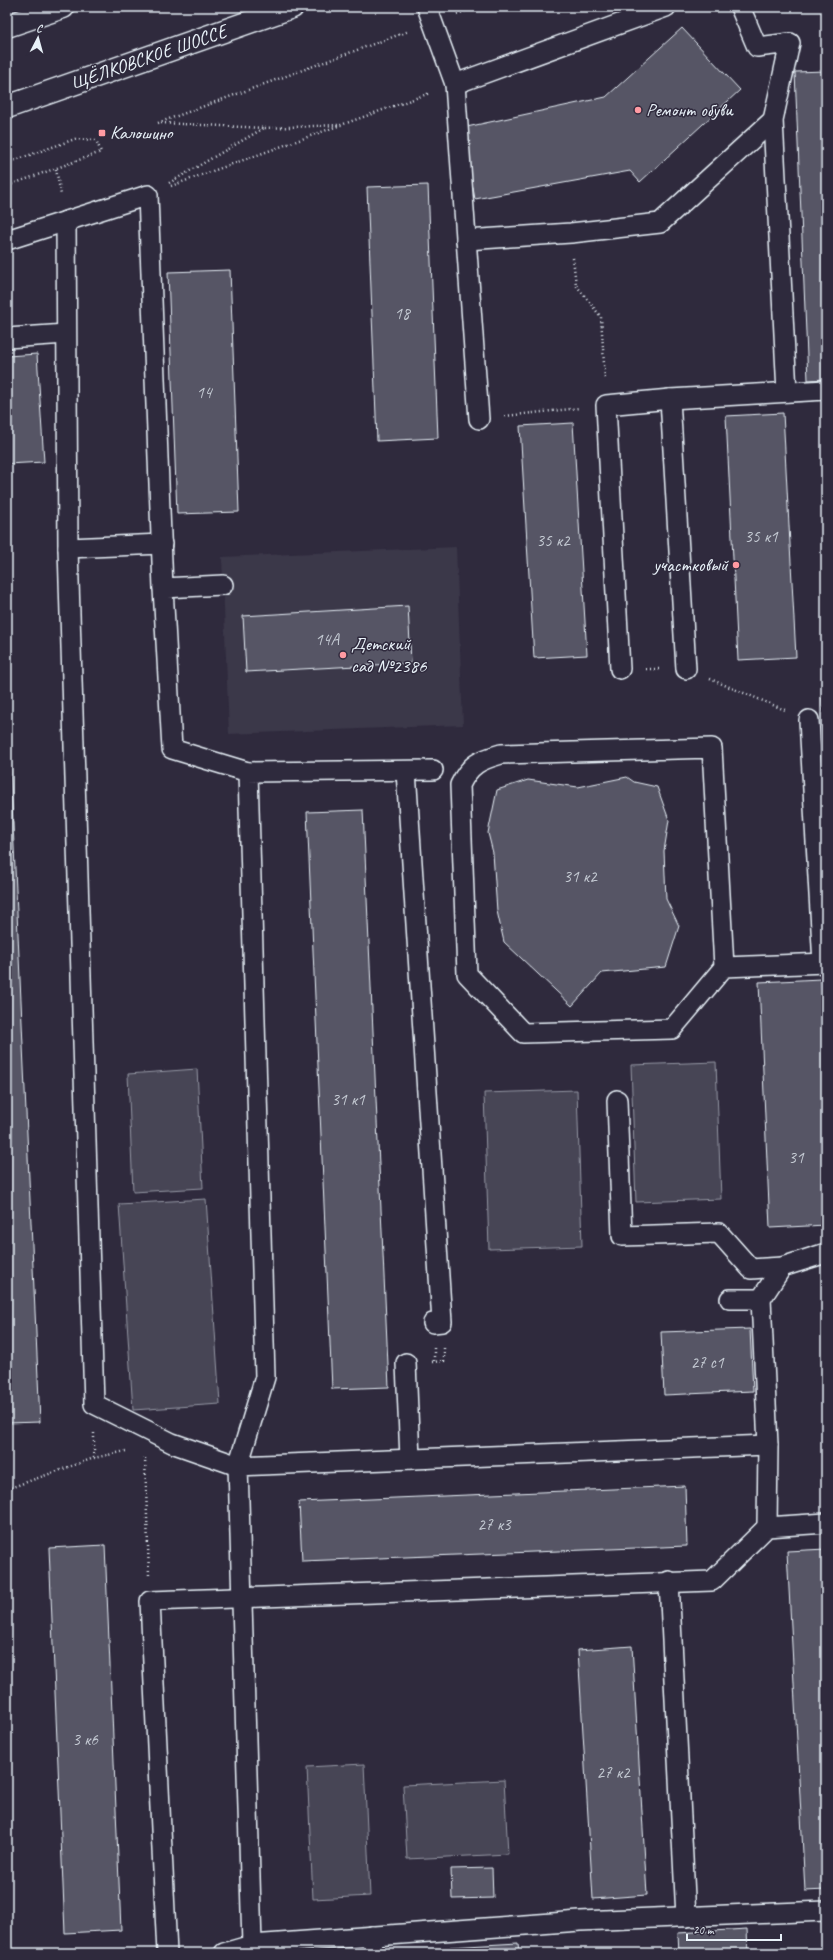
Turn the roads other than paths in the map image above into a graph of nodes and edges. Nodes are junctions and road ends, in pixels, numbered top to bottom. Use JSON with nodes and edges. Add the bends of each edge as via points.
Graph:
{"nodes":[{"id":1,"x":63,"y":7,"type":"edge"},
{"id":2,"x":292,"y":7,"type":"edge"},
{"id":3,"x":666,"y":7,"type":"edge"},
{"id":4,"x":740,"y":7,"type":"edge"},
{"id":5,"x":429,"y":15,"type":"edge"},
{"id":6,"x":7,"y":26,"type":"edge"},
{"id":7,"x":455,"y":84,"type":"junction"},
{"id":8,"x":7,"y":107,"type":"edge"},
{"id":9,"x":773,"y":120,"type":"junction"},
{"id":10,"x":66,"y":221,"type":"junction"},
{"id":11,"x":7,"y":240,"type":"edge"},
{"id":12,"x":466,"y":240,"type":"junction"},
{"id":13,"x":66,"y":334,"type":"junction"},
{"id":14,"x":7,"y":338,"type":"edge"},
{"id":15,"x":826,"y":390,"type":"edge"},
{"id":16,"x":787,"y":392,"type":"junction"},
{"id":17,"x":670,"y":399,"type":"junction"},
{"id":18,"x":479,"y":419,"type":"road end"},
{"id":19,"x":162,"y":544,"type":"junction"},
{"id":20,"x":68,"y":548,"type":"junction"},
{"id":21,"x":223,"y":585,"type":"dead end"},
{"id":22,"x":163,"y":588,"type":"junction"},
{"id":23,"x":620,"y":669,"type":"road end"},
{"id":24,"x":686,"y":669,"type":"road end"},
{"id":25,"x":808,"y":720,"type":"road end"},
{"id":26,"x":433,"y":770,"type":"dead end"},
{"id":27,"x":406,"y":771,"type":"junction"},
{"id":28,"x":248,"y":772,"type":"junction"},
{"id":29,"x":824,"y":964,"type":"edge"},
{"id":30,"x":724,"y":967,"type":"junction"},
{"id":31,"x":617,"y":1100,"type":"dead end"},
{"id":32,"x":826,"y":1253,"type":"edge"},
{"id":33,"x":782,"y":1267,"type":"junction"},
{"id":34,"x":730,"y":1299,"type":"dead end"},
{"id":35,"x":761,"y":1299,"type":"junction"},
{"id":36,"x":438,"y":1322,"type":"road end"},
{"id":37,"x":406,"y":1363,"type":"road end"},
{"id":38,"x":768,"y":1445,"type":"junction"},
{"id":39,"x":410,"y":1459,"type":"junction"},
{"id":40,"x":238,"y":1466,"type":"junction"},
{"id":41,"x":826,"y":1523,"type":"edge"},
{"id":42,"x":767,"y":1526,"type":"junction"},
{"id":43,"x":669,"y":1581,"type":"junction"},
{"id":44,"x":242,"y":1598,"type":"junction"},
{"id":45,"x":826,"y":1911,"type":"edge"},
{"id":46,"x":686,"y":1917,"type":"junction"},
{"id":47,"x":372,"y":1945,"type":"edge"},
{"id":48,"x":250,"y":1949,"type":"edge"},
{"id":49,"x":167,"y":1953,"type":"edge"},
{"id":50,"x":224,"y":1953,"type":"edge"}],
"edges":[{"from":1,"to":6,"type":"main road"},
{"from":2,"to":8,"type":"main road","name":"ЩЁЛКОВСКОЕ ШОССЕ"},
{"from":3,"to":7,"type":"lane"},
{"from":4,"to":9,"type":"lane","via":[[757,47],[790,43]]},
{"from":5,"to":7,"type":"lane"},
{"from":7,"to":12,"type":"lane"},
{"from":9,"to":12,"type":"lane","via":[[660,223],[571,233]]},
{"from":9,"to":16,"type":"lane"},
{"from":10,"to":11,"type":"lane"},
{"from":10,"to":13,"type":"lane"},
{"from":10,"to":19,"type":"lane","via":[[148,195]]},
{"from":12,"to":18,"type":"lane"},
{"from":13,"to":14,"type":"lane"},
{"from":13,"to":20,"type":"lane"},
{"from":15,"to":16,"type":"lane"},
{"from":16,"to":17,"type":"lane"},
{"from":17,"to":23,"type":"lane","via":[[606,405]]},
{"from":17,"to":24,"type":"lane"},
{"from":19,"to":20,"type":"lane"},
{"from":19,"to":22,"type":"lane"},
{"from":20,"to":40,"type":"lane","via":[[94,1404],[172,1443]]},
{"from":21,"to":22,"type":"lane"},
{"from":22,"to":28,"type":"lane","via":[[172,749]]},
{"from":25,"to":29,"type":"lane"},
{"from":26,"to":27,"type":"lane"},
{"from":27,"to":28,"type":"lane"},
{"from":27,"to":36,"type":"lane"},
{"from":28,"to":40,"type":"lane","via":[[265,1377]]},
{"from":29,"to":30,"type":"lane"},
{"from":30,"to":30,"type":"lane","via":[[672,1029],[523,1034],[467,974],[460,785],[466,772],[481,760],[501,754],[712,748]]},
{"from":31,"to":33,"type":"lane","via":[[622,1236],[719,1233],[751,1269]]},
{"from":32,"to":33,"type":"lane"},
{"from":33,"to":35,"type":"lane"},
{"from":34,"to":35,"type":"lane"},
{"from":35,"to":38,"type":"lane"},
{"from":37,"to":39,"type":"lane"},
{"from":38,"to":39,"type":"lane"},
{"from":38,"to":42,"type":"lane"},
{"from":39,"to":40,"type":"lane"},
{"from":40,"to":44,"type":"lane"},
{"from":41,"to":42,"type":"lane"},
{"from":42,"to":43,"type":"lane","via":[[712,1581]]},
{"from":43,"to":44,"type":"lane"},
{"from":43,"to":46,"type":"lane"},
{"from":44,"to":48,"type":"lane"},
{"from":44,"to":49,"type":"lane","via":[[150,1601]]},
{"from":45,"to":46,"type":"lane"},
{"from":46,"to":47,"type":"lane","via":[[580,1921]]},
{"from":47,"to":48,"type":"lane"},
{"from":48,"to":50,"type":"lane"}]}
